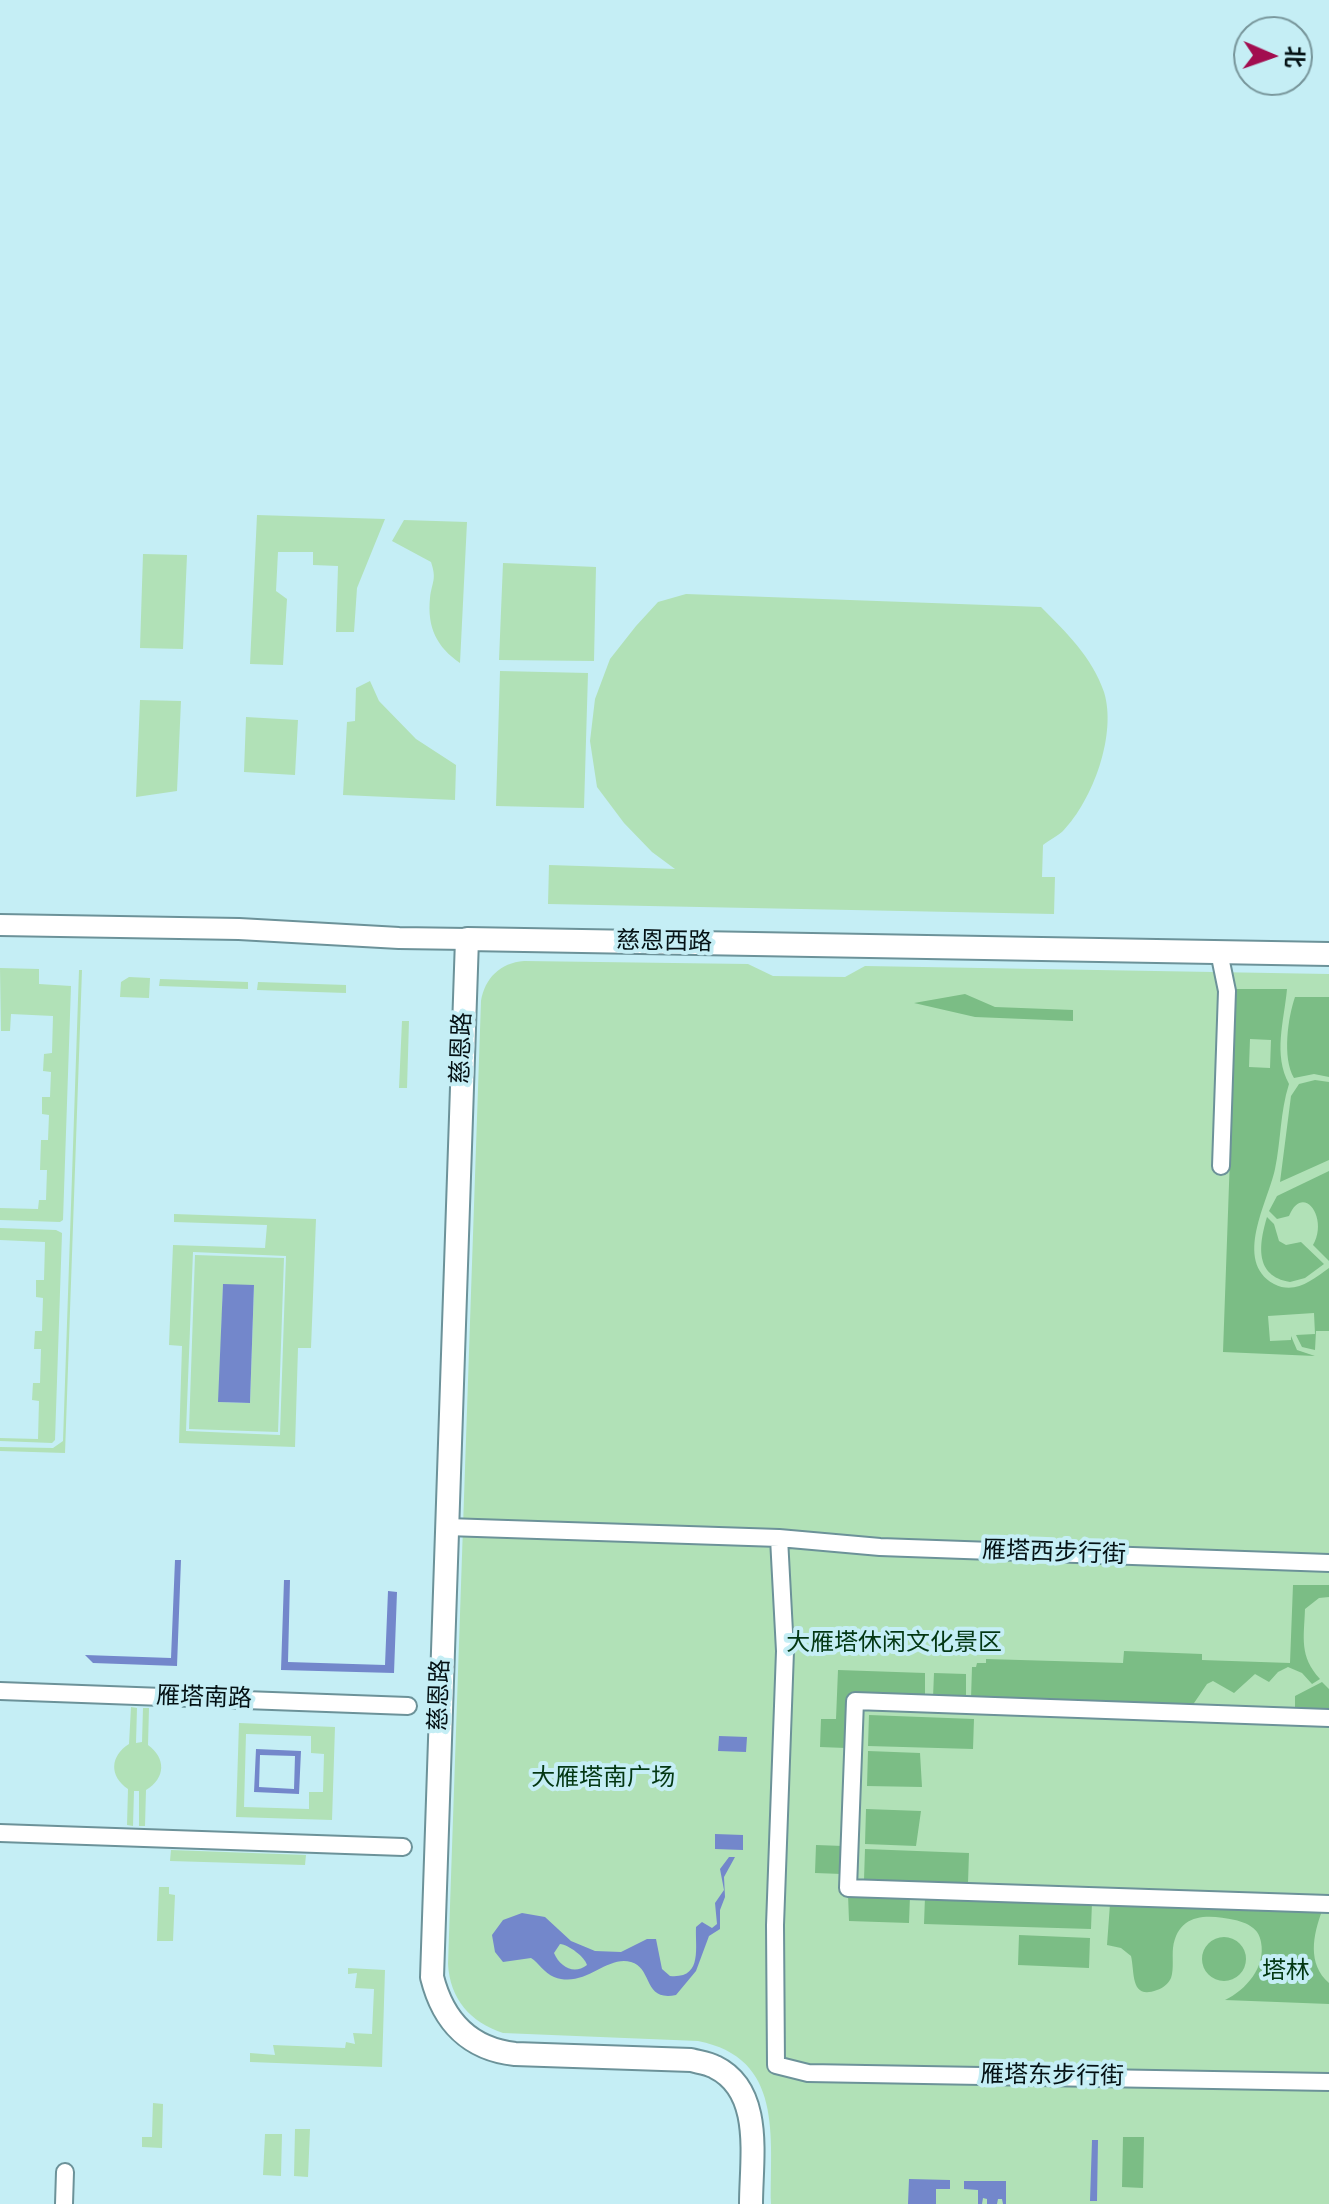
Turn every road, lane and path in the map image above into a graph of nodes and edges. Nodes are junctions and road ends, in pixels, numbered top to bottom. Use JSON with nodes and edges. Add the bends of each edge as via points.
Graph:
{"nodes":[{"id":1,"x":0,"y":925,"type":"edge"},
{"id":2,"x":467,"y":939,"type":"junction"},
{"id":3,"x":1219,"y":952,"type":"dead end"},
{"id":4,"x":1329,"y":954,"type":"edge"},
{"id":5,"x":1221,"y":1166,"type":"dead end"},
{"id":6,"x":447,"y":1527,"type":"junction"},
{"id":7,"x":779,"y":1538,"type":"junction"},
{"id":8,"x":1329,"y":1563,"type":"edge"},
{"id":9,"x":0,"y":1691,"type":"edge"},
{"id":10,"x":408,"y":1706,"type":"dead end"},
{"id":11,"x":1329,"y":1718,"type":"edge"},
{"id":12,"x":0,"y":1833,"type":"edge"},
{"id":13,"x":403,"y":1847,"type":"dead end"},
{"id":14,"x":1329,"y":1904,"type":"edge"},
{"id":15,"x":1329,"y":2082,"type":"edge"},
{"id":16,"x":65,"y":2172,"type":"dead end"},
{"id":17,"x":64,"y":2204,"type":"edge"},
{"id":18,"x":751,"y":2204,"type":"edge"}],
"edges":[{"from":1,"to":2,"type":"street","name":"慈恩西路"},
{"from":2,"to":4,"type":"main road","name":"慈恩西路"},
{"from":2,"to":6,"type":"main road","name":"慈恩路"},
{"from":3,"to":5,"type":"street","via":[[1227,991]]},
{"from":6,"to":7,"type":"street","name":"雁塔西步行街"},
{"from":6,"to":18,"type":"main road","name":"慈恩路","via":[[432,1960],[440,2003],[461,2032],[499,2052],[691,2060],[714,2066],[733,2079],[746,2099]]},
{"from":7,"to":8,"type":"street","name":"雁塔西步行街","via":[[880,1547]]},
{"from":7,"to":15,"type":"street","name":"雁塔东步行街","via":[[785,1651],[775,1925],[776,2065],[808,2073]]},
{"from":9,"to":10,"type":"street","name":"雁塔南路"},
{"from":11,"to":14,"type":"street","via":[[855,1701],[848,1888]]},
{"from":12,"to":13,"type":"street"},
{"from":16,"to":17,"type":"street"}]}
